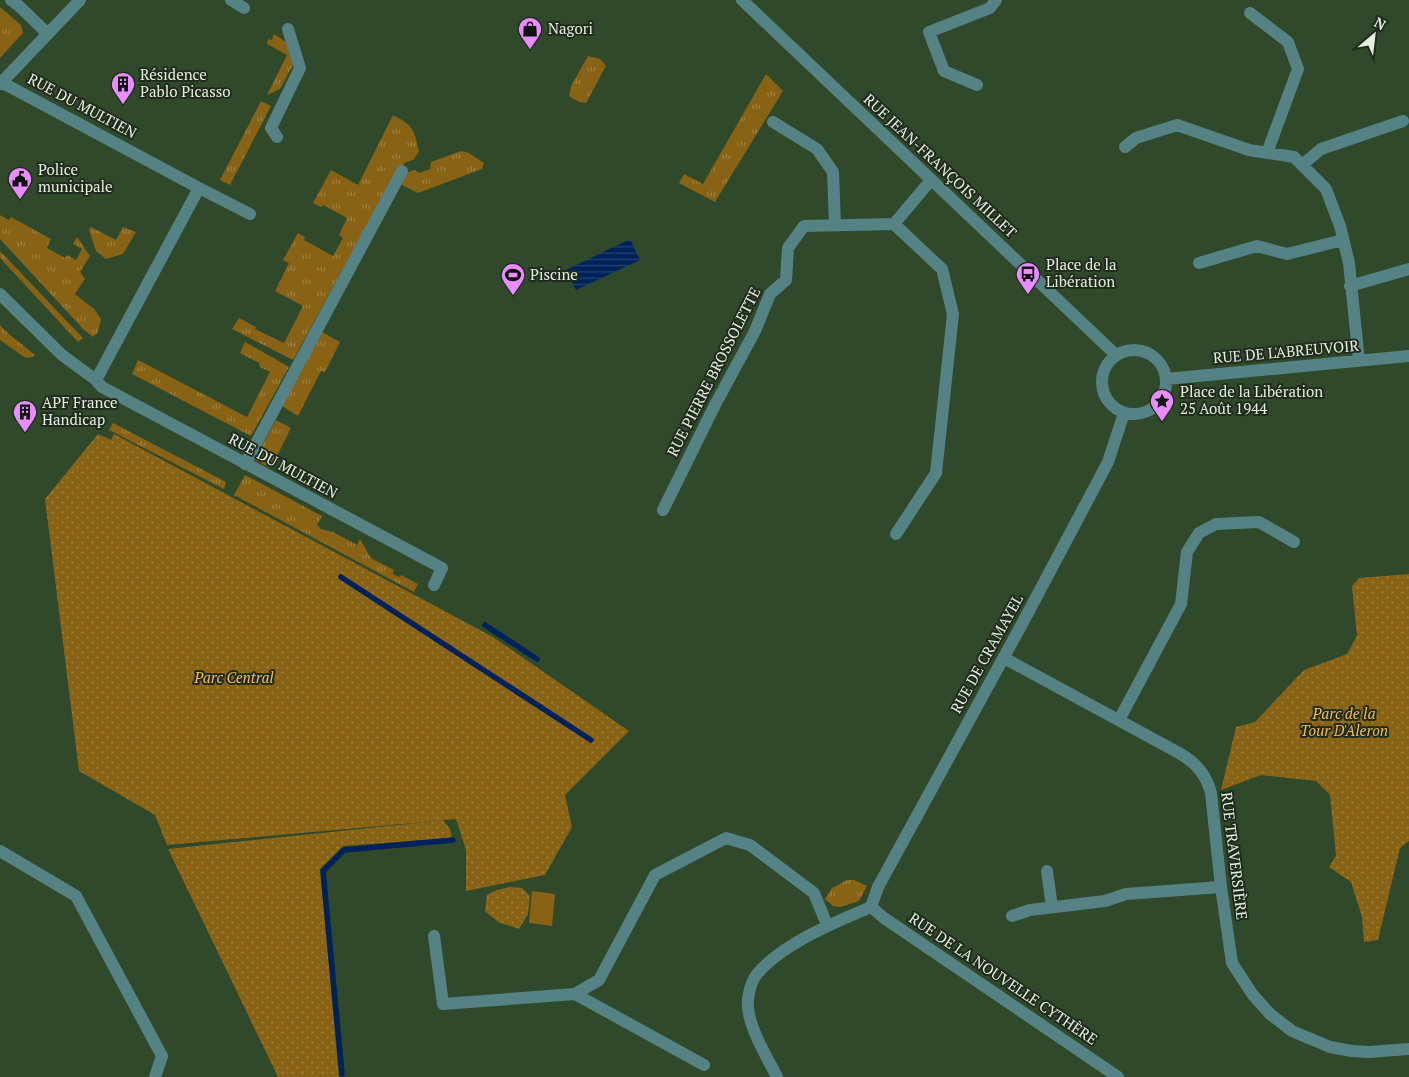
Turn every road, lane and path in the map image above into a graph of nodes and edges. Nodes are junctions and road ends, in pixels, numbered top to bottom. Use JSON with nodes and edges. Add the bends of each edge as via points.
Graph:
{"nodes":[{"id":1,"x":10,"y":0,"type":"edge"},
{"id":2,"x":80,"y":0,"type":"edge"},
{"id":3,"x":231,"y":0,"type":"edge"},
{"id":4,"x":742,"y":0,"type":"edge"},
{"id":5,"x":996,"y":0,"type":"edge"},
{"id":6,"x":244,"y":8,"type":"dead end"},
{"id":7,"x":1250,"y":12,"type":"dead end"},
{"id":8,"x":288,"y":29,"type":"dead end"},
{"id":9,"x":48,"y":34,"type":"junction"},
{"id":10,"x":1,"y":83,"type":"edge"},
{"id":11,"x":977,"y":85,"type":"dead end"},
{"id":12,"x":1403,"y":121,"type":"dead end"},
{"id":13,"x":773,"y":122,"type":"dead end"},
{"id":14,"x":277,"y":137,"type":"dead end"},
{"id":15,"x":1125,"y":147,"type":"dead end"},
{"id":16,"x":1267,"y":153,"type":"junction"},
{"id":17,"x":1302,"y":165,"type":"junction"},
{"id":18,"x":402,"y":171,"type":"dead end"},
{"id":19,"x":931,"y":180,"type":"junction"},
{"id":20,"x":199,"y":188,"type":"junction"},
{"id":21,"x":250,"y":214,"type":"dead end"},
{"id":22,"x":894,"y":224,"type":"junction"},
{"id":23,"x":835,"y":225,"type":"junction"},
{"id":24,"x":1343,"y":240,"type":"junction"},
{"id":25,"x":1199,"y":263,"type":"dead end"},
{"id":26,"x":1409,"y":269,"type":"edge"},
{"id":27,"x":1350,"y":286,"type":"junction"},
{"id":28,"x":0,"y":294,"type":"edge"},
{"id":29,"x":1116,"y":355,"type":"junction"},
{"id":30,"x":1409,"y":356,"type":"edge"},
{"id":31,"x":1359,"y":361,"type":"junction"},
{"id":32,"x":1166,"y":379,"type":"junction"},
{"id":33,"x":96,"y":380,"type":"junction"},
{"id":34,"x":1124,"y":413,"type":"junction"},
{"id":35,"x":245,"y":464,"type":"junction"},
{"id":36,"x":663,"y":510,"type":"dead end"},
{"id":37,"x":896,"y":534,"type":"dead end"},
{"id":38,"x":1294,"y":542,"type":"dead end"},
{"id":39,"x":434,"y":584,"type":"dead end"},
{"id":40,"x":1004,"y":658,"type":"junction"},
{"id":41,"x":1119,"y":720,"type":"junction"},
{"id":42,"x":0,"y":850,"type":"edge"},
{"id":43,"x":1047,"y":872,"type":"dead end"},
{"id":44,"x":1221,"y":887,"type":"junction"},
{"id":45,"x":871,"y":907,"type":"junction"},
{"id":46,"x":1052,"y":907,"type":"junction"},
{"id":47,"x":1012,"y":916,"type":"dead end"},
{"id":48,"x":826,"y":925,"type":"junction"},
{"id":49,"x":434,"y":936,"type":"dead end"},
{"id":50,"x":575,"y":994,"type":"junction"},
{"id":51,"x":1409,"y":1049,"type":"edge"},
{"id":52,"x":704,"y":1065,"type":"dead end"},
{"id":53,"x":155,"y":1077,"type":"edge"},
{"id":54,"x":777,"y":1077,"type":"edge"},
{"id":55,"x":1118,"y":1077,"type":"edge"}],
"edges":[{"from":1,"to":9,"type":"street"},
{"from":2,"to":9,"type":"street"},
{"from":3,"to":6,"type":"street"},
{"from":4,"to":19,"type":"street","name":"RUE JEAN-FRANÇOIS MILLET"},
{"from":5,"to":11,"type":"street","via":[[990,8],[929,32],[944,71]]},
{"from":7,"to":16,"type":"street","via":[[1288,42],[1298,69]]},
{"from":8,"to":14,"type":"street","via":[[300,68],[271,128]]},
{"from":9,"to":10,"type":"street"},
{"from":10,"to":20,"type":"street","name":"RUE DU MULTIEN"},
{"from":12,"to":17,"type":"street","via":[[1321,149]]},
{"from":13,"to":23,"type":"street","via":[[817,149],[833,172]]},
{"from":15,"to":16,"type":"street","via":[[1136,138],[1178,125],[1249,150]]},
{"from":16,"to":17,"type":"street","via":[[1294,157]]},
{"from":17,"to":24,"type":"street","via":[[1326,189]]},
{"from":18,"to":35,"type":"street"},
{"from":19,"to":22,"type":"street"},
{"from":19,"to":29,"type":"street","name":"RUE JEAN-FRANÇOIS MILLET"},
{"from":20,"to":21,"type":"street","name":"RUE DU MULTIEN"},
{"from":20,"to":33,"type":"street"},
{"from":22,"to":23,"type":"street","name":"RUE PIERRE BROSSOLETTE"},
{"from":22,"to":37,"type":"street","via":[[942,269],[952,314],[936,474]]},
{"from":23,"to":36,"type":"street","name":"RUE PIERRE BROSSOLETTE","via":[[804,226],[788,248],[786,280],[770,294],[755,331]]},
{"from":24,"to":25,"type":"street","via":[[1287,254],[1256,246]]},
{"from":24,"to":27,"type":"street"},
{"from":26,"to":27,"type":"street"},
{"from":27,"to":31,"type":"street"},
{"from":28,"to":33,"type":"street","name":"RUE DU MULTIEN","via":[[62,355]]},
{"from":29,"to":32,"type":"street","via":[[1126,350],[1148,353],[1157,359]]},
{"from":29,"to":34,"type":"street","via":[[1103,371],[1102,392],[1111,405]]},
{"from":30,"to":31,"type":"street","name":"RUE DE L'ABREUVOIR"},
{"from":31,"to":32,"type":"street","name":"RUE DE L'ABREUVOIR"},
{"from":32,"to":34,"type":"street","via":[[1166,390],[1154,408],[1134,415]]},
{"from":33,"to":35,"type":"street","name":"RUE DU MULTIEN","via":[[102,387]]},
{"from":34,"to":40,"type":"street","name":"RUE DE CRAMAYEL","via":[[1108,462]]},
{"from":35,"to":39,"type":"street","name":"RUE DU MULTIEN","via":[[442,568]]},
{"from":38,"to":41,"type":"street","via":[[1259,522],[1216,524],[1198,533],[1187,552],[1181,604]]},
{"from":40,"to":41,"type":"street","name":"RUE TRAVERSIÈRE"},
{"from":40,"to":45,"type":"street","name":"RUE DE CRAMAYEL","via":[[878,888]]},
{"from":41,"to":44,"type":"street","name":"RUE TRAVERSIÈRE","via":[[1192,761],[1204,775],[1211,793]]},
{"from":42,"to":53,"type":"street","via":[[76,896],[162,1056]]},
{"from":43,"to":46,"type":"street"},
{"from":44,"to":46,"type":"street","via":[[1126,894],[1105,901]]},
{"from":44,"to":51,"type":"street","name":"RUE TRAVERSIÈRE","via":[[1232,963],[1270,1014],[1292,1031],[1330,1047],[1369,1052]]},
{"from":45,"to":48,"type":"street"},
{"from":45,"to":55,"type":"street","name":"RUE DE LA NOUVELLE CYTHÈRE"},
{"from":46,"to":47,"type":"street"},
{"from":48,"to":50,"type":"street","via":[[814,893],[750,845],[726,838],[654,875],[599,980]]},
{"from":48,"to":54,"type":"street","via":[[776,956],[755,976],[748,1000],[752,1028]]},
{"from":49,"to":50,"type":"street","via":[[442,1004]]},
{"from":50,"to":52,"type":"street"}]}
